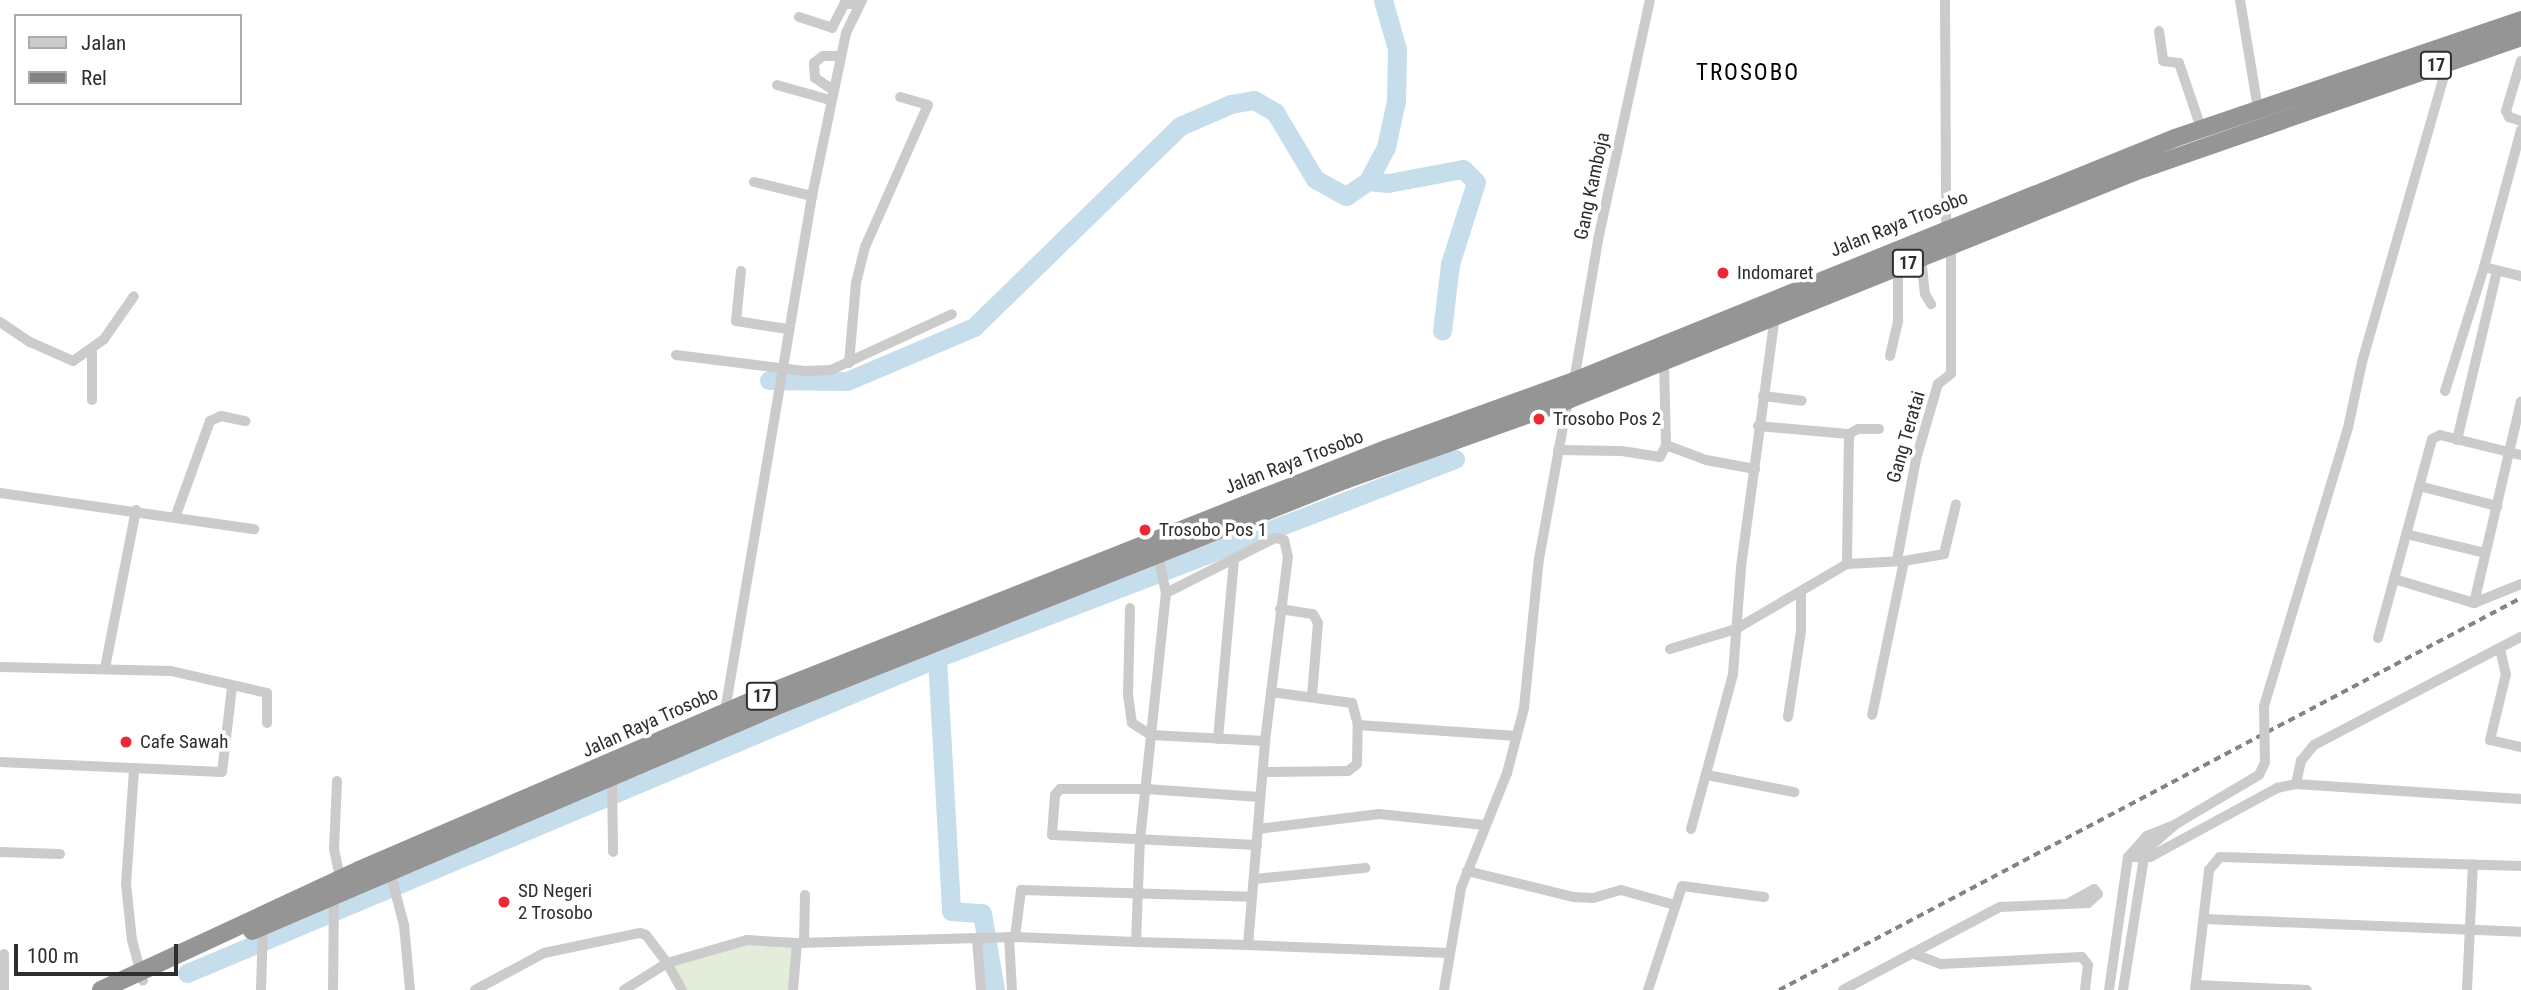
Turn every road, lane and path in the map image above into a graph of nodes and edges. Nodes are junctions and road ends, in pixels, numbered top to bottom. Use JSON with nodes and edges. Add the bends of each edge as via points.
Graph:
{"nodes":[{"id":1,"x":1650,"y":0,"type":"edge"},
{"id":2,"x":1945,"y":0,"type":"edge"},
{"id":3,"x":2240,"y":0,"type":"edge"},
{"id":4,"x":861,"y":2,"type":"edge"},
{"id":5,"x":799,"y":18,"type":"dead end"},
{"id":6,"x":2521,"y":20,"type":"edge"},
{"id":7,"x":2159,"y":31,"type":"dead end"},
{"id":8,"x":2521,"y":37,"type":"edge"},
{"id":9,"x":841,"y":56,"type":"junction"},
{"id":10,"x":2448,"y":61,"type":"junction"},
{"id":11,"x":2521,"y":61,"type":"edge"},
{"id":12,"x":776,"y":85,"type":"dead end"},
{"id":13,"x":832,"y":95,"type":"junction"},
{"id":14,"x":900,"y":97,"type":"dead end"},
{"id":15,"x":2258,"y":109,"type":"junction"},
{"id":16,"x":2521,"y":121,"type":"edge"},
{"id":17,"x":2201,"y":128,"type":"junction"},
{"id":18,"x":2521,"y":130,"type":"edge"},
{"id":19,"x":754,"y":182,"type":"dead end"},
{"id":20,"x":812,"y":196,"type":"junction"},
{"id":21,"x":1946,"y":227,"type":"junction"},
{"id":22,"x":1951,"y":245,"type":"junction"},
{"id":23,"x":1921,"y":257,"type":"junction"},
{"id":24,"x":1898,"y":267,"type":"junction"},
{"id":25,"x":2484,"y":267,"type":"junction"},
{"id":26,"x":741,"y":271,"type":"dead end"},
{"id":27,"x":2497,"y":271,"type":"junction"},
{"id":28,"x":2521,"y":276,"type":"edge"},
{"id":29,"x":134,"y":296,"type":"dead end"},
{"id":30,"x":1931,"y":304,"type":"dead end"},
{"id":31,"x":952,"y":314,"type":"dead end"},
{"id":32,"x":1775,"y":316,"type":"junction"},
{"id":33,"x":2466,"y":321,"type":"junction"},
{"id":34,"x":0,"y":322,"type":"edge"},
{"id":35,"x":2484,"y":326,"type":"junction"},
{"id":36,"x":787,"y":329,"type":"junction"},
{"id":37,"x":2458,"y":351,"type":"junction"},
{"id":38,"x":92,"y":352,"type":"junction"},
{"id":39,"x":676,"y":355,"type":"dead end"},
{"id":40,"x":1890,"y":356,"type":"dead end"},
{"id":41,"x":2477,"y":356,"type":"junction"},
{"id":42,"x":1664,"y":362,"type":"junction"},
{"id":43,"x":849,"y":363,"type":"junction"},
{"id":44,"x":781,"y":371,"type":"junction"},
{"id":45,"x":1574,"y":381,"type":"junction"},
{"id":46,"x":2445,"y":391,"type":"dead end"},
{"id":47,"x":1763,"y":396,"type":"junction"},
{"id":48,"x":92,"y":400,"type":"dead end"},
{"id":49,"x":1568,"y":400,"type":"junction"},
{"id":50,"x":1802,"y":401,"type":"dead end"},
{"id":51,"x":2521,"y":401,"type":"edge"},
{"id":52,"x":245,"y":421,"type":"dead end"},
{"id":53,"x":1758,"y":426,"type":"junction"},
{"id":54,"x":1879,"y":429,"type":"dead end"},
{"id":55,"x":1461,"y":430,"type":"junction"},
{"id":56,"x":1849,"y":434,"type":"junction"},
{"id":57,"x":1441,"y":437,"type":"junction"},
{"id":58,"x":2457,"y":440,"type":"junction"},
{"id":59,"x":1667,"y":445,"type":"junction"},
{"id":60,"x":1558,"y":450,"type":"junction"},
{"id":61,"x":2509,"y":452,"type":"junction"},
{"id":62,"x":2521,"y":455,"type":"edge"},
{"id":63,"x":1755,"y":469,"type":"junction"},
{"id":64,"x":2419,"y":486,"type":"junction"},
{"id":65,"x":0,"y":493,"type":"edge"},
{"id":66,"x":1956,"y":504,"type":"dead end"},
{"id":67,"x":2497,"y":506,"type":"junction"},
{"id":68,"x":136,"y":510,"type":"junction"},
{"id":69,"x":176,"y":515,"type":"junction"},
{"id":70,"x":254,"y":529,"type":"dead end"},
{"id":71,"x":2406,"y":534,"type":"junction"},
{"id":72,"x":2485,"y":553,"type":"junction"},
{"id":73,"x":1158,"y":557,"type":"junction"},
{"id":74,"x":1234,"y":559,"type":"junction"},
{"id":75,"x":1901,"y":561,"type":"junction"},
{"id":76,"x":1847,"y":564,"type":"junction"},
{"id":77,"x":2394,"y":579,"type":"junction"},
{"id":78,"x":2521,"y":584,"type":"edge"},
{"id":79,"x":1166,"y":593,"type":"junction"},
{"id":80,"x":1801,"y":595,"type":"junction"},
{"id":81,"x":2474,"y":603,"type":"junction"},
{"id":82,"x":1130,"y":607,"type":"dead end"},
{"id":83,"x":1280,"y":609,"type":"junction"},
{"id":84,"x":1736,"y":629,"type":"junction"},
{"id":85,"x":2521,"y":637,"type":"edge"},
{"id":86,"x":2378,"y":638,"type":"dead end"},
{"id":87,"x":2521,"y":645,"type":"edge"},
{"id":88,"x":1670,"y":649,"type":"dead end"},
{"id":89,"x":2500,"y":649,"type":"junction"},
{"id":90,"x":0,"y":667,"type":"edge"},
{"id":91,"x":105,"y":668,"type":"junction"},
{"id":92,"x":232,"y":687,"type":"junction"},
{"id":93,"x":1271,"y":692,"type":"junction"},
{"id":94,"x":1312,"y":696,"type":"junction"},
{"id":95,"x":725,"y":710,"type":"junction"},
{"id":96,"x":1872,"y":715,"type":"dead end"},
{"id":97,"x":1788,"y":718,"type":"dead end"},
{"id":98,"x":267,"y":723,"type":"dead end"},
{"id":99,"x":1358,"y":725,"type":"junction"},
{"id":100,"x":1151,"y":735,"type":"junction"},
{"id":101,"x":1517,"y":736,"type":"junction"},
{"id":102,"x":1218,"y":738,"type":"junction"},
{"id":103,"x":1265,"y":741,"type":"junction"},
{"id":104,"x":2521,"y":747,"type":"edge"},
{"id":105,"x":0,"y":762,"type":"edge"},
{"id":106,"x":134,"y":770,"type":"junction"},
{"id":107,"x":1263,"y":772,"type":"junction"},
{"id":108,"x":613,"y":774,"type":"junction"},
{"id":109,"x":1707,"y":775,"type":"junction"},
{"id":110,"x":337,"y":781,"type":"dead end"},
{"id":111,"x":2296,"y":784,"type":"junction"},
{"id":112,"x":1146,"y":789,"type":"junction"},
{"id":113,"x":1794,"y":792,"type":"dead end"},
{"id":114,"x":1260,"y":797,"type":"junction"},
{"id":115,"x":2521,"y":799,"type":"edge"},
{"id":116,"x":1484,"y":825,"type":"junction"},
{"id":117,"x":1258,"y":829,"type":"junction"},
{"id":118,"x":1691,"y":829,"type":"dead end"},
{"id":119,"x":2151,"y":839,"type":"junction"},
{"id":120,"x":1140,"y":840,"type":"junction"},
{"id":121,"x":1257,"y":845,"type":"junction"},
{"id":122,"x":0,"y":852,"type":"edge"},
{"id":123,"x":613,"y":852,"type":"dead end"},
{"id":124,"x":60,"y":854,"type":"dead end"},
{"id":125,"x":2128,"y":857,"type":"junction"},
{"id":126,"x":2140,"y":860,"type":"junction"},
{"id":127,"x":2473,"y":864,"type":"junction"},
{"id":128,"x":2521,"y":866,"type":"edge"},
{"id":129,"x":1365,"y":868,"type":"dead end"},
{"id":130,"x":1467,"y":871,"type":"junction"},
{"id":131,"x":391,"y":875,"type":"junction"},
{"id":132,"x":340,"y":878,"type":"junction"},
{"id":133,"x":1254,"y":879,"type":"junction"},
{"id":134,"x":1138,"y":891,"type":"junction"},
{"id":135,"x":805,"y":895,"type":"dead end"},
{"id":136,"x":1252,"y":897,"type":"junction"},
{"id":137,"x":1764,"y":897,"type":"dead end"},
{"id":138,"x":335,"y":900,"type":"junction"},
{"id":139,"x":2067,"y":904,"type":"dead end"},
{"id":140,"x":1675,"y":905,"type":"junction"},
{"id":141,"x":2204,"y":919,"type":"junction"},
{"id":142,"x":264,"y":929,"type":"junction"},
{"id":143,"x":2470,"y":930,"type":"junction"},
{"id":144,"x":2521,"y":932,"type":"edge"},
{"id":145,"x":1012,"y":937,"type":"junction"},
{"id":146,"x":979,"y":939,"type":"junction"},
{"id":147,"x":1136,"y":942,"type":"junction"},
{"id":148,"x":800,"y":943,"type":"junction"},
{"id":149,"x":1248,"y":946,"type":"junction"},
{"id":150,"x":1449,"y":953,"type":"junction"},
{"id":151,"x":1912,"y":953,"type":"junction"},
{"id":152,"x":4,"y":954,"type":"dead end"},
{"id":153,"x":2111,"y":958,"type":"junction"},
{"id":154,"x":2128,"y":958,"type":"junction"},
{"id":155,"x":667,"y":963,"type":"junction"},
{"id":156,"x":142,"y":976,"type":"junction"},
{"id":157,"x":2196,"y":988,"type":"edge"},
{"id":158,"x":480,"y":989,"type":"edge"},
{"id":159,"x":4,"y":990,"type":"edge"},
{"id":160,"x":101,"y":990,"type":"edge"},
{"id":161,"x":125,"y":990,"type":"edge"},
{"id":162,"x":261,"y":990,"type":"edge"},
{"id":163,"x":333,"y":990,"type":"edge"},
{"id":164,"x":410,"y":990,"type":"edge"},
{"id":165,"x":624,"y":990,"type":"edge"},
{"id":166,"x":682,"y":990,"type":"edge"},
{"id":167,"x":793,"y":990,"type":"edge"},
{"id":168,"x":981,"y":990,"type":"edge"},
{"id":169,"x":1012,"y":990,"type":"edge"},
{"id":170,"x":1444,"y":990,"type":"edge"},
{"id":171,"x":1648,"y":990,"type":"edge"},
{"id":172,"x":1843,"y":990,"type":"edge"},
{"id":173,"x":2085,"y":990,"type":"edge"},
{"id":174,"x":2109,"y":990,"type":"edge"},
{"id":175,"x":2123,"y":990,"type":"edge"},
{"id":176,"x":2307,"y":990,"type":"edge"},
{"id":177,"x":2467,"y":990,"type":"edge"}],
"edges":[{"from":1,"to":45,"type":"street","name":"Gang Kamboja","via":[[1598,240]]},
{"from":2,"to":21,"type":"street"},
{"from":3,"to":15,"type":"street"},
{"from":4,"to":5,"type":"street","via":[[845,4],[832,28]]},
{"from":4,"to":9,"type":"street"},
{"from":6,"to":15,"type":"highway","name":"Jalan Raya Trosobo","number":"17"},
{"from":7,"to":17,"type":"street","via":[[2163,61],[2179,63]]},
{"from":8,"to":10,"type":"highway","name":"Jalan Raya Trosobo","number":"17"},
{"from":9,"to":13,"type":"street"},
{"from":9,"to":13,"type":"street","via":[[823,56],[814,63],[815,78]]},
{"from":10,"to":22,"type":"highway","name":"Jalan Raya Trosobo","number":"17","via":[[2180,155]]},
{"from":10,"to":119,"type":"street","bridge":true,"via":[[2264,706],[2263,769]]},
{"from":11,"to":16,"type":"street","via":[[2505,111]]},
{"from":12,"to":13,"type":"street"},
{"from":13,"to":20,"type":"street"},
{"from":14,"to":43,"type":"street","via":[[928,105],[865,247],[856,283]]},
{"from":15,"to":17,"type":"highway","name":"Jalan Raya Trosobo","number":"17"},
{"from":17,"to":21,"type":"highway","name":"Jalan Raya Trosobo","number":"17"},
{"from":18,"to":25,"type":"street"},
{"from":19,"to":20,"type":"street"},
{"from":20,"to":36,"type":"street"},
{"from":21,"to":45,"type":"highway","name":"Jalan Raya Trosobo","number":"17"},
{"from":22,"to":23,"type":"highway","name":"Jalan Raya Trosobo","number":"17"},
{"from":22,"to":75,"type":"street","name":"Gang Teratai","via":[[1951,374],[1938,384],[1916,459]]},
{"from":23,"to":24,"type":"highway","name":"Jalan Raya Trosobo","number":"17"},
{"from":23,"to":30,"type":"street","via":[[1925,295]]},
{"from":24,"to":32,"type":"highway","name":"Jalan Raya Trosobo","number":"17"},
{"from":24,"to":40,"type":"street","via":[[1898,320]]},
{"from":25,"to":27,"type":"street"},
{"from":25,"to":33,"type":"street"},
{"from":26,"to":36,"type":"street","via":[[736,321]]},
{"from":27,"to":28,"type":"street"},
{"from":27,"to":35,"type":"street"},
{"from":29,"to":38,"type":"street"},
{"from":31,"to":43,"type":"street"},
{"from":32,"to":42,"type":"highway","name":"Jalan Raya Trosobo","number":"17"},
{"from":32,"to":47,"type":"street"},
{"from":33,"to":35,"type":"street"},
{"from":33,"to":37,"type":"street"},
{"from":34,"to":38,"type":"street","via":[[61,359],[73,361]]},
{"from":35,"to":41,"type":"street"},
{"from":36,"to":44,"type":"street"},
{"from":37,"to":41,"type":"street"},
{"from":37,"to":46,"type":"street"},
{"from":38,"to":48,"type":"street"},
{"from":39,"to":44,"type":"street"},
{"from":41,"to":58,"type":"street"},
{"from":42,"to":49,"type":"highway","name":"Jalan Raya Trosobo","number":"17"},
{"from":42,"to":59,"type":"street"},
{"from":43,"to":44,"type":"street","via":[[821,371]]},
{"from":44,"to":95,"type":"street"},
{"from":45,"to":55,"type":"highway","name":"Jalan Raya Trosobo","number":"17"},
{"from":47,"to":50,"type":"street"},
{"from":47,"to":53,"type":"street"},
{"from":49,"to":55,"type":"highway","name":"Jalan Raya Trosobo","number":"17"},
{"from":49,"to":60,"type":"street"},
{"from":51,"to":61,"type":"street"},
{"from":52,"to":69,"type":"street","via":[[220,416],[210,421]]},
{"from":53,"to":56,"type":"street"},
{"from":53,"to":63,"type":"street"},
{"from":54,"to":56,"type":"street"},
{"from":55,"to":57,"type":"highway","name":"Jalan Raya Trosobo","number":"17"},
{"from":56,"to":76,"type":"street"},
{"from":57,"to":73,"type":"highway","name":"Jalan Raya Trosobo","number":"17"},
{"from":57,"to":95,"type":"highway","name":"Jalan Raya Trosobo","number":"17"},
{"from":58,"to":61,"type":"street"},
{"from":58,"to":64,"type":"street","via":[[2433,438]]},
{"from":59,"to":60,"type":"street","via":[[1660,457]]},
{"from":59,"to":63,"type":"street","via":[[1706,460]]},
{"from":60,"to":101,"type":"street"},
{"from":61,"to":62,"type":"street"},
{"from":61,"to":67,"type":"street"},
{"from":63,"to":84,"type":"street"},
{"from":64,"to":67,"type":"street"},
{"from":64,"to":71,"type":"street"},
{"from":65,"to":68,"type":"street"},
{"from":66,"to":75,"type":"street","via":[[1944,554]]},
{"from":67,"to":72,"type":"street"},
{"from":68,"to":69,"type":"street"},
{"from":68,"to":91,"type":"street"},
{"from":69,"to":70,"type":"street"},
{"from":71,"to":72,"type":"street"},
{"from":71,"to":77,"type":"street"},
{"from":72,"to":81,"type":"street"},
{"from":73,"to":79,"type":"street"},
{"from":73,"to":108,"type":"highway","name":"Jalan Raya Trosobo","number":"17","via":[[832,683]]},
{"from":74,"to":79,"type":"street"},
{"from":74,"to":83,"type":"street","via":[[1275,538],[1284,540],[1288,557]]},
{"from":74,"to":102,"type":"street"},
{"from":75,"to":76,"type":"street"},
{"from":75,"to":96,"type":"street"},
{"from":76,"to":80,"type":"street"},
{"from":77,"to":81,"type":"street"},
{"from":77,"to":86,"type":"street"},
{"from":78,"to":81,"type":"street"},
{"from":79,"to":100,"type":"street"},
{"from":80,"to":84,"type":"street"},
{"from":80,"to":97,"type":"street","via":[[1801,631]]},
{"from":82,"to":100,"type":"street","via":[[1128,708],[1132,723]]},
{"from":83,"to":93,"type":"street"},
{"from":83,"to":94,"type":"street","via":[[1313,614],[1318,623]]},
{"from":84,"to":88,"type":"street"},
{"from":84,"to":109,"type":"street","via":[[1733,674]]},
{"from":85,"to":89,"type":"street"},
{"from":87,"to":89,"type":"street"},
{"from":89,"to":104,"type":"street","via":[[2506,674],[2490,740]]},
{"from":89,"to":111,"type":"street","via":[[2314,745],[2301,761]]},
{"from":90,"to":91,"type":"street"},
{"from":91,"to":92,"type":"street","via":[[172,671]]},
{"from":92,"to":98,"type":"street","via":[[267,693]]},
{"from":92,"to":106,"type":"street","via":[[222,772]]},
{"from":93,"to":94,"type":"street"},
{"from":93,"to":103,"type":"street"},
{"from":94,"to":99,"type":"street","via":[[1352,703]]},
{"from":95,"to":108,"type":"highway","name":"Jalan Raya Trosobo","number":"17"},
{"from":99,"to":101,"type":"street"},
{"from":99,"to":107,"type":"street","via":[[1357,764],[1352,770]]},
{"from":100,"to":102,"type":"street"},
{"from":100,"to":112,"type":"street"},
{"from":101,"to":116,"type":"street"},
{"from":102,"to":103,"type":"street"},
{"from":103,"to":107,"type":"street"},
{"from":105,"to":106,"type":"street"},
{"from":106,"to":156,"type":"street","via":[[126,884]]},
{"from":107,"to":114,"type":"street"},
{"from":108,"to":123,"type":"street"},
{"from":108,"to":131,"type":"highway","name":"Jalan Raya Trosobo","number":"17"},
{"from":108,"to":132,"type":"highway","name":"Jalan Raya Trosobo","number":"17"},
{"from":109,"to":113,"type":"street"},
{"from":109,"to":118,"type":"street"},
{"from":110,"to":132,"type":"street","via":[[334,849]]},
{"from":111,"to":115,"type":"street"},
{"from":111,"to":126,"type":"street","via":[[2277,788]]},
{"from":112,"to":114,"type":"street"},
{"from":112,"to":120,"type":"street"},
{"from":112,"to":120,"type":"street","via":[[1060,789],[1055,795],[1053,837]]},
{"from":114,"to":117,"type":"street"},
{"from":116,"to":117,"type":"street","via":[[1379,814]]},
{"from":116,"to":130,"type":"street"},
{"from":117,"to":121,"type":"street"},
{"from":119,"to":125,"type":"street"},
{"from":119,"to":126,"type":"street"},
{"from":120,"to":121,"type":"street"},
{"from":120,"to":134,"type":"street"},
{"from":121,"to":133,"type":"street"},
{"from":122,"to":124,"type":"street"},
{"from":125,"to":126,"type":"street"},
{"from":125,"to":153,"type":"street"},
{"from":126,"to":154,"type":"street"},
{"from":127,"to":128,"type":"street"},
{"from":127,"to":141,"type":"street","via":[[2220,857],[2209,870]]},
{"from":127,"to":143,"type":"street"},
{"from":129,"to":133,"type":"street"},
{"from":130,"to":140,"type":"street","via":[[1574,897],[1593,898],[1621,890]]},
{"from":130,"to":150,"type":"street"},
{"from":131,"to":138,"type":"highway","name":"Jalan Raya Trosobo","number":"17"},
{"from":131,"to":164,"type":"street"},
{"from":132,"to":156,"type":"highway","name":"Jalan Raya Trosobo","number":"17"},
{"from":133,"to":136,"type":"street"},
{"from":134,"to":136,"type":"street"},
{"from":134,"to":145,"type":"street","via":[[1019,890]]},
{"from":134,"to":147,"type":"street"},
{"from":135,"to":148,"type":"street"},
{"from":136,"to":149,"type":"street"},
{"from":137,"to":140,"type":"street","via":[[1685,885]]},
{"from":138,"to":142,"type":"highway","name":"Jalan Raya Trosobo","number":"17"},
{"from":138,"to":163,"type":"street"},
{"from":139,"to":151,"type":"street","via":[[2000,907]]},
{"from":140,"to":171,"type":"street"},
{"from":141,"to":143,"type":"street"},
{"from":141,"to":157,"type":"street"},
{"from":142,"to":156,"type":"highway","name":"Jalan Raya Trosobo","number":"17"},
{"from":142,"to":162,"type":"street"},
{"from":143,"to":144,"type":"street"},
{"from":143,"to":177,"type":"street"},
{"from":145,"to":146,"type":"street"},
{"from":145,"to":147,"type":"street"},
{"from":145,"to":169,"type":"street"},
{"from":146,"to":148,"type":"street"},
{"from":146,"to":168,"type":"street"},
{"from":147,"to":149,"type":"street"},
{"from":148,"to":155,"type":"street","via":[[733,942]]},
{"from":148,"to":167,"type":"street"},
{"from":149,"to":150,"type":"street"},
{"from":150,"to":170,"type":"street"},
{"from":151,"to":172,"type":"street"},
{"from":151,"to":173,"type":"street","via":[[1941,964],[2082,957],[2088,965]]},
{"from":152,"to":159,"type":"street"},
{"from":153,"to":154,"type":"street"},
{"from":153,"to":174,"type":"street"},
{"from":154,"to":175,"type":"street"},
{"from":155,"to":158,"type":"street","via":[[640,933],[544,953]]},
{"from":155,"to":165,"type":"street"},
{"from":155,"to":166,"type":"street"},
{"from":156,"to":160,"type":"highway","name":"Jalan Raya Trosobo","number":"17"},
{"from":156,"to":161,"type":"highway","name":"Jalan Raya Trosobo","number":"17"},
{"from":157,"to":176,"type":"street"}]}
